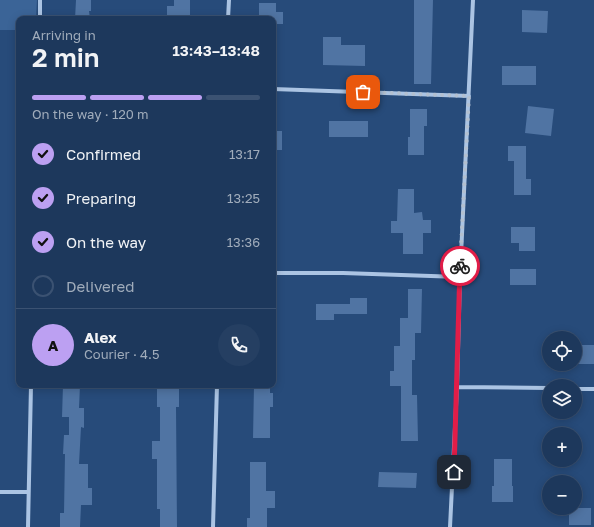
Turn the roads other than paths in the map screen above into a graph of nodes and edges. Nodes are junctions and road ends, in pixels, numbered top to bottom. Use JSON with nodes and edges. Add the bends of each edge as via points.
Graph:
{"nodes":[{"id":1,"x":40,"y":0,"type":"edge"},
{"id":2,"x":229,"y":0,"type":"edge"},
{"id":3,"x":473,"y":0,"type":"edge"},
{"id":4,"x":40,"y":16,"type":"edge"},
{"id":5,"x":228,"y":16,"type":"edge"},
{"id":6,"x":276,"y":89,"type":"edge"},
{"id":7,"x":469,"y":96,"type":"junction"},
{"id":8,"x":276,"y":273,"type":"edge"},
{"id":9,"x":460,"y":277,"type":"junction"},
{"id":10,"x":457,"y":387,"type":"junction"},
{"id":11,"x":31,"y":388,"type":"edge"},
{"id":12,"x":216,"y":388,"type":"edge"},
{"id":13,"x":542,"y":388,"type":"edge"},
{"id":14,"x":582,"y":389,"type":"edge"},
{"id":15,"x":594,"y":389,"type":"edge"},
{"id":16,"x":0,"y":492,"type":"edge"},
{"id":17,"x":28,"y":492,"type":"junction"},
{"id":18,"x":28,"y":527,"type":"edge"},
{"id":19,"x":213,"y":527,"type":"edge"},
{"id":20,"x":450,"y":527,"type":"edge"}],
"edges":[{"from":1,"to":4,"type":"street"},
{"from":2,"to":5,"type":"street"},
{"from":3,"to":7,"type":"street"},
{"from":6,"to":7,"type":"street"},
{"from":7,"to":9,"type":"street"},
{"from":8,"to":9,"type":"street"},
{"from":9,"to":10,"type":"street"},
{"from":10,"to":13,"type":"street"},
{"from":10,"to":20,"type":"street"},
{"from":11,"to":17,"type":"street"},
{"from":12,"to":19,"type":"street"},
{"from":14,"to":15,"type":"street"},
{"from":16,"to":17,"type":"street"},
{"from":17,"to":18,"type":"street"}]}
